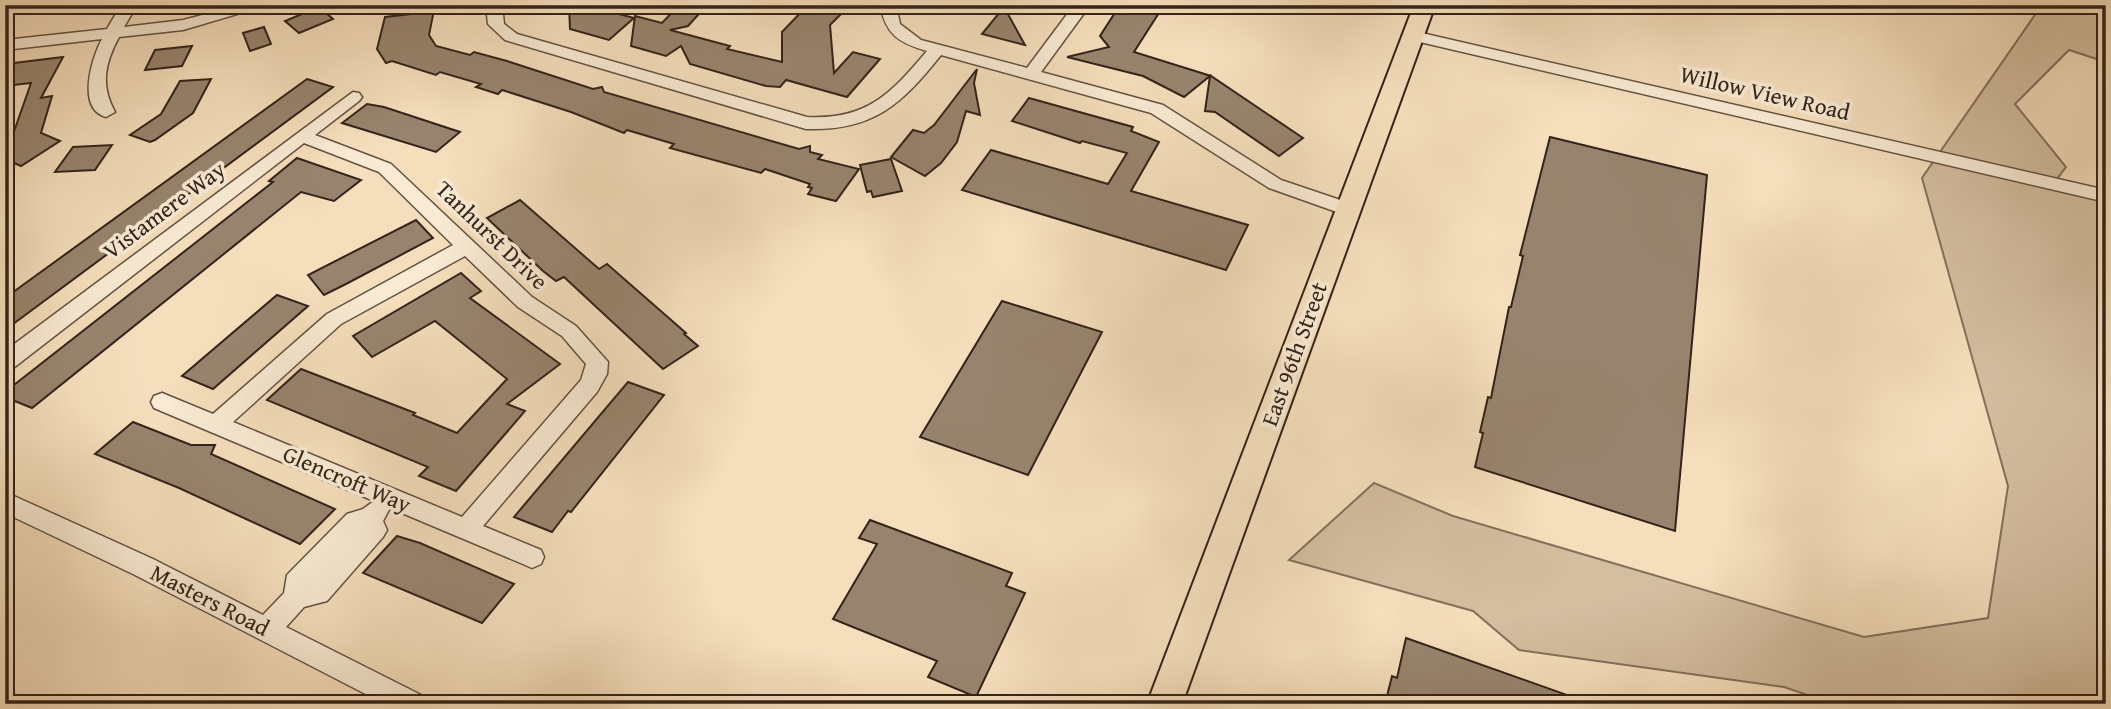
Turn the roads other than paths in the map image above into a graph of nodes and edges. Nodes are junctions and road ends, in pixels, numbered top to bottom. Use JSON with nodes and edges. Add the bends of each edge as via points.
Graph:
{"nodes":[{"id":1,"x":129,"y":5,"type":"edge"},
{"id":2,"x":260,"y":5,"type":"edge"},
{"id":3,"x":1082,"y":5,"type":"edge"},
{"id":4,"x":1425,"y":5,"type":"edge"},
{"id":5,"x":493,"y":11,"type":"edge"},
{"id":6,"x":888,"y":11,"type":"edge"},
{"id":7,"x":114,"y":33,"type":"junction"},
{"id":8,"x":1413,"y":36,"type":"junction"},
{"id":9,"x":5,"y":45,"type":"edge"},
{"id":10,"x":937,"y":50,"type":"junction"},
{"id":11,"x":1030,"y":75,"type":"junction"},
{"id":12,"x":353,"y":97,"type":"dead end"},
{"id":13,"x":106,"y":112,"type":"dead end"},
{"id":14,"x":302,"y":136,"type":"junction"},
{"id":15,"x":2106,"y":196,"type":"edge"},
{"id":16,"x":1348,"y":211,"type":"junction"},
{"id":17,"x":467,"y":246,"type":"junction"},
{"id":18,"x":5,"y":363,"type":"edge"},
{"id":19,"x":162,"y":402,"type":"dead end"},
{"id":20,"x":216,"y":424,"type":"junction"},
{"id":21,"x":389,"y":497,"type":"junction"},
{"id":22,"x":5,"y":502,"type":"edge"},
{"id":23,"x":466,"y":529,"type":"junction"},
{"id":24,"x":532,"y":557,"type":"dead end"},
{"id":25,"x":267,"y":629,"type":"junction"},
{"id":26,"x":412,"y":704,"type":"edge"},
{"id":27,"x":1164,"y":704,"type":"edge"}],
"edges":[{"from":1,"to":7,"type":"street"},
{"from":2,"to":7,"type":"street","via":[[200,23]]},
{"from":3,"to":11,"type":"street"},
{"from":4,"to":8,"type":"main road","name":"East 96th Street"},
{"from":5,"to":10,"type":"street","via":[[499,29],[518,39],[811,124],[848,122],[888,105]]},
{"from":6,"to":10,"type":"street","via":[[891,26],[904,37]]},
{"from":7,"to":9,"type":"street"},
{"from":7,"to":13,"type":"street","via":[[95,76],[97,98]]},
{"from":8,"to":15,"type":"street","name":"Willow View Road"},
{"from":8,"to":16,"type":"main road","name":"East 96th Street"},
{"from":10,"to":11,"type":"street"},
{"from":11,"to":16,"type":"street","via":[[1157,109],[1275,184]]},
{"from":12,"to":14,"type":"street","name":"Vistamere Way"},
{"from":14,"to":17,"type":"street","name":"Tanhurst Drive","via":[[385,167]]},
{"from":14,"to":18,"type":"street","name":"Vistamere Way"},
{"from":16,"to":27,"type":"main road","name":"East 96th Street"},
{"from":17,"to":20,"type":"street","via":[[334,319]]},
{"from":17,"to":23,"type":"street","name":"Tanhurst Drive","via":[[534,310],[569,331],[594,356],[598,368],[589,386]]},
{"from":19,"to":20,"type":"street","name":"Glencroft Way"},
{"from":20,"to":21,"type":"street","name":"Glencroft Way"},
{"from":21,"to":23,"type":"street","name":"Glencroft Way"},
{"from":21,"to":25,"type":"street","via":[[370,518],[375,530],[318,593],[298,597]]},
{"from":22,"to":25,"type":"street","name":"Masters Road"},
{"from":23,"to":24,"type":"street","name":"Glencroft Way"},
{"from":25,"to":26,"type":"street","name":"Masters Road"}]}
